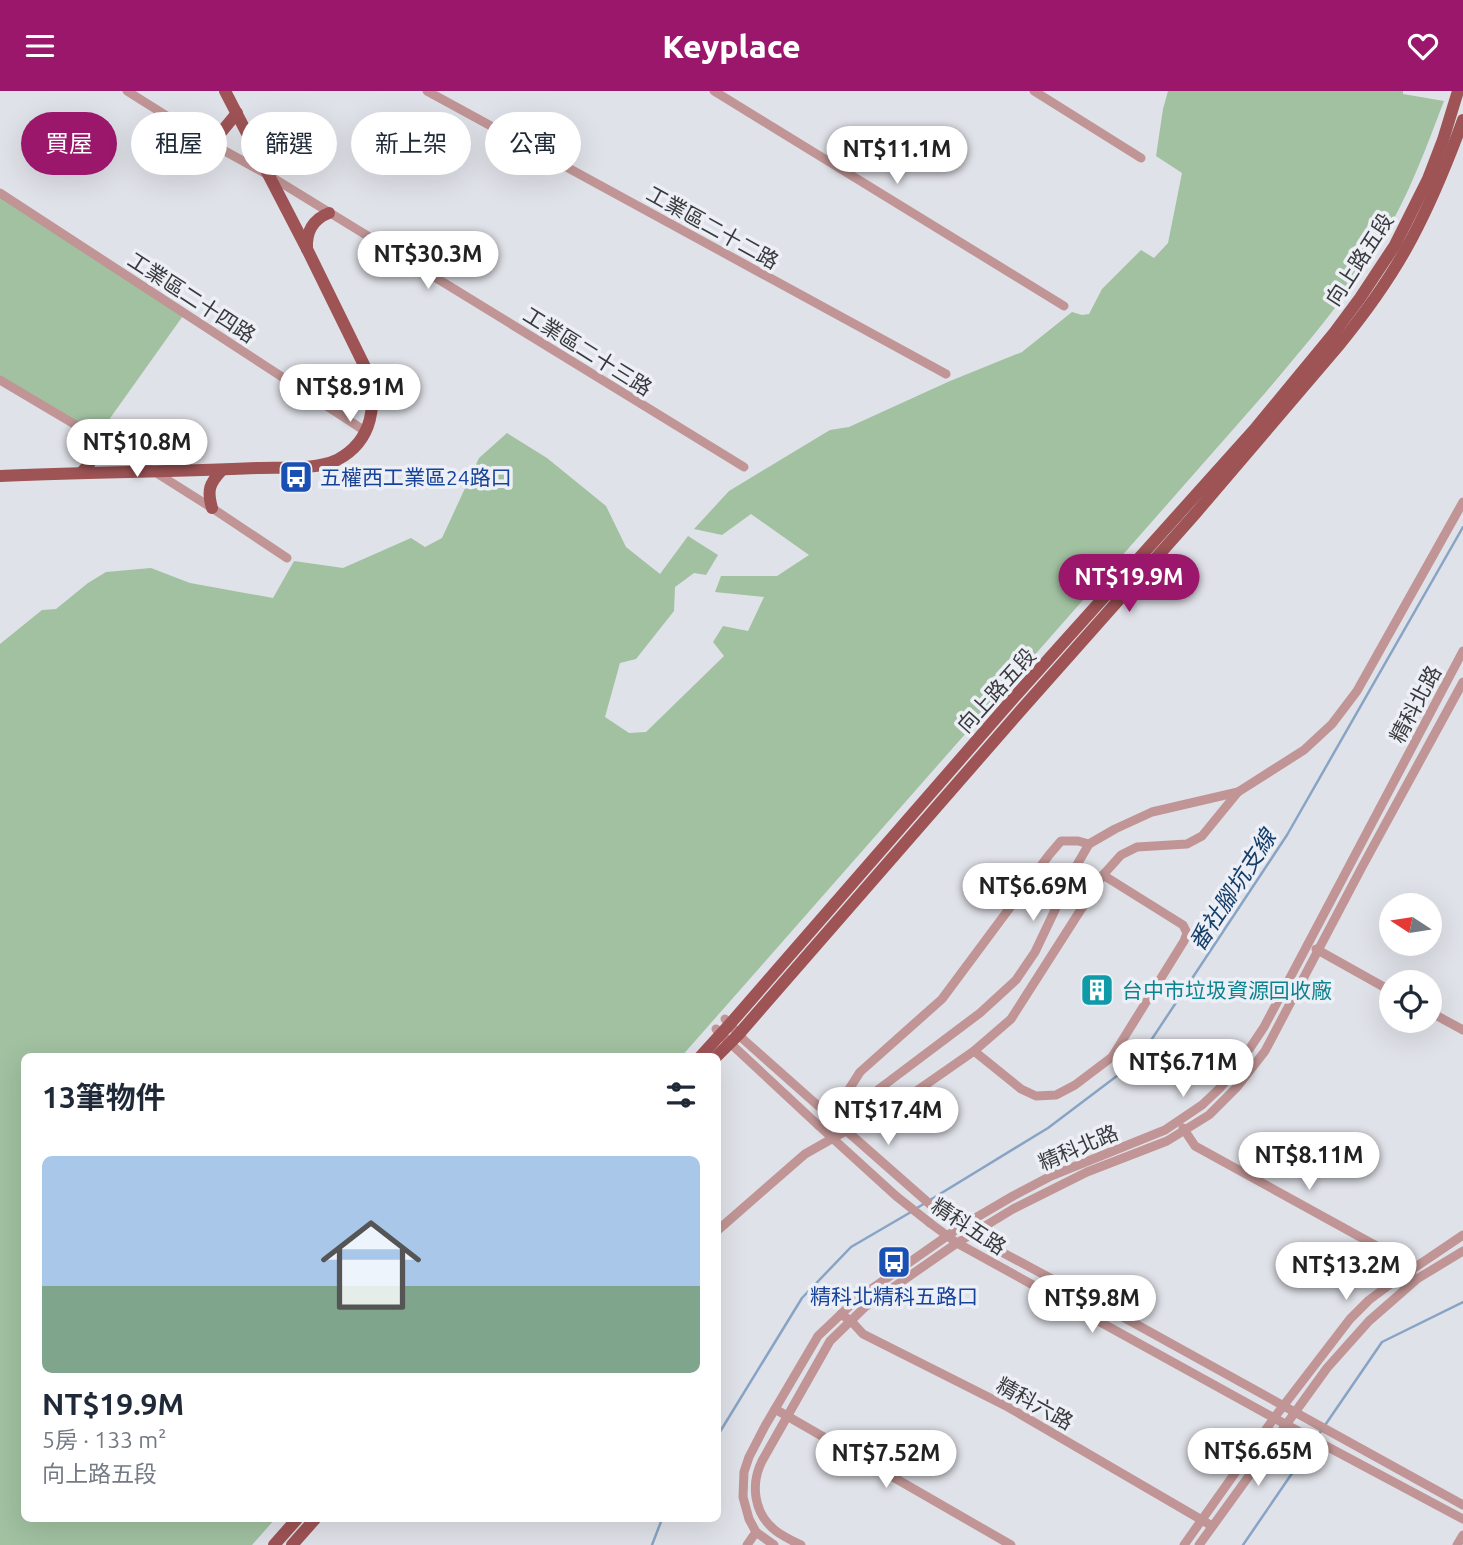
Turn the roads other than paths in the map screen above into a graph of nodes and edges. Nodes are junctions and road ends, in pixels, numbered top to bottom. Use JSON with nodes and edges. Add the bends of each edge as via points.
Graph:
{"nodes":[{"id":1,"x":127,"y":91,"type":"edge"},
{"id":2,"x":225,"y":91,"type":"edge"},
{"id":3,"x":427,"y":91,"type":"edge"},
{"id":4,"x":714,"y":91,"type":"edge"},
{"id":5,"x":1034,"y":91,"type":"edge"},
{"id":6,"x":1458,"y":91,"type":"edge"},
{"id":7,"x":160,"y":112,"type":"edge"},
{"id":8,"x":237,"y":113,"type":"junction"},
{"id":9,"x":1463,"y":120,"type":"edge"},
{"id":10,"x":227,"y":125,"type":"edge"},
{"id":11,"x":227,"y":152,"type":"edge"},
{"id":12,"x":1141,"y":158,"type":"dead end"},
{"id":13,"x":270,"y":176,"type":"junction"},
{"id":14,"x":0,"y":193,"type":"edge"},
{"id":15,"x":329,"y":213,"type":"junction"},
{"id":16,"x":307,"y":249,"type":"junction"},
{"id":17,"x":1064,"y":306,"type":"dead end"},
{"id":18,"x":946,"y":374,"type":"dead end"},
{"id":19,"x":0,"y":380,"type":"edge"},
{"id":20,"x":365,"y":431,"type":"junction"},
{"id":21,"x":96,"y":438,"type":"junction"},
{"id":22,"x":744,"y":467,"type":"dead end"},
{"id":23,"x":222,"y":470,"type":"junction"},
{"id":24,"x":82,"y":472,"type":"junction"},
{"id":25,"x":155,"y":472,"type":"junction"},
{"id":26,"x":0,"y":476,"type":"edge"},
{"id":27,"x":1463,"y":502,"type":"edge"},
{"id":28,"x":212,"y":508,"type":"junction"},
{"id":29,"x":287,"y":558,"type":"dead end"},
{"id":30,"x":1463,"y":652,"type":"edge"},
{"id":31,"x":1453,"y":670,"type":"junction"},
{"id":32,"x":1463,"y":676,"type":"edge"},
{"id":33,"x":1463,"y":682,"type":"edge"},
{"id":34,"x":1238,"y":792,"type":"junction"},
{"id":35,"x":1089,"y":844,"type":"junction"},
{"id":36,"x":1103,"y":875,"type":"junction"},
{"id":37,"x":1308,"y":944,"type":"junction"},
{"id":38,"x":1318,"y":951,"type":"junction"},
{"id":39,"x":1379,"y":984,"type":"edge"},
{"id":40,"x":1442,"y":1019,"type":"edge"},
{"id":41,"x":727,"y":1030,"type":"junction"},
{"id":42,"x":1463,"y":1030,"type":"edge"},
{"id":43,"x":974,"y":1051,"type":"junction"},
{"id":44,"x":703,"y":1053,"type":"edge"},
{"id":45,"x":718,"y":1053,"type":"edge"},
{"id":46,"x":849,"y":1115,"type":"junction"},
{"id":47,"x":1179,"y":1120,"type":"junction"},
{"id":48,"x":861,"y":1123,"type":"junction"},
{"id":49,"x":1185,"y":1130,"type":"junction"},
{"id":50,"x":721,"y":1227,"type":"edge"},
{"id":51,"x":960,"y":1227,"type":"junction"},
{"id":52,"x":970,"y":1234,"type":"junction"},
{"id":53,"x":1463,"y":1235,"type":"edge"},
{"id":54,"x":946,"y":1236,"type":"junction"},
{"id":55,"x":957,"y":1243,"type":"junction"},
{"id":56,"x":1463,"y":1251,"type":"edge"},
{"id":57,"x":1410,"y":1271,"type":"junction"},
{"id":58,"x":1417,"y":1279,"type":"junction"},
{"id":59,"x":841,"y":1314,"type":"junction"},
{"id":60,"x":852,"y":1322,"type":"junction"},
{"id":61,"x":1284,"y":1406,"type":"junction"},
{"id":62,"x":775,"y":1409,"type":"junction"},
{"id":63,"x":1295,"y":1413,"type":"junction"},
{"id":64,"x":787,"y":1416,"type":"junction"},
{"id":65,"x":1274,"y":1418,"type":"junction"},
{"id":66,"x":1285,"y":1424,"type":"junction"},
{"id":67,"x":1463,"y":1506,"type":"edge"},
{"id":68,"x":1201,"y":1519,"type":"junction"},
{"id":69,"x":1463,"y":1519,"type":"edge"},
{"id":70,"x":294,"y":1522,"type":"edge"},
{"id":71,"x":312,"y":1522,"type":"edge"},
{"id":72,"x":1212,"y":1526,"type":"junction"},
{"id":73,"x":756,"y":1532,"type":"junction"},
{"id":74,"x":1463,"y":1535,"type":"edge"},
{"id":75,"x":274,"y":1545,"type":"edge"},
{"id":76,"x":292,"y":1545,"type":"edge"},
{"id":77,"x":747,"y":1545,"type":"edge"},
{"id":78,"x":774,"y":1545,"type":"edge"},
{"id":79,"x":801,"y":1545,"type":"edge"},
{"id":80,"x":1011,"y":1545,"type":"edge"},
{"id":81,"x":1184,"y":1545,"type":"edge"},
{"id":82,"x":1199,"y":1545,"type":"edge"},
{"id":83,"x":1457,"y":1545,"type":"edge"}],
"edges":[{"from":1,"to":7,"type":"street","name":"工業區二十三路"},
{"from":2,"to":8,"type":"main road"},
{"from":3,"to":18,"type":"street","name":"工業區二十二路"},
{"from":4,"to":17,"type":"street"},
{"from":5,"to":12,"type":"street"},
{"from":6,"to":41,"type":"main road","name":"向上路五段","via":[[1428,179],[1395,245],[1334,333]]},
{"from":8,"to":10,"type":"main road"},
{"from":8,"to":13,"type":"main road"},
{"from":9,"to":41,"type":"main road","name":"向上路五段","via":[[1411,241],[1339,345],[1022,709]]},
{"from":11,"to":13,"type":"street","name":"工業區二十三路"},
{"from":13,"to":15,"type":"street","name":"工業區二十三路"},
{"from":13,"to":16,"type":"main road"},
{"from":14,"to":20,"type":"street","name":"工業區二十四路"},
{"from":15,"to":16,"type":"main road","via":[[309,230]]},
{"from":15,"to":22,"type":"street","name":"工業區二十三路"},
{"from":16,"to":20,"type":"main road","via":[[372,386],[373,406]]},
{"from":19,"to":21,"type":"street"},
{"from":20,"to":23,"type":"main road","via":[[347,453],[322,465]]},
{"from":21,"to":24,"type":"main road","via":[[97,450]]},
{"from":21,"to":25,"type":"street"},
{"from":23,"to":25,"type":"main road"},
{"from":23,"to":28,"type":"main road","via":[[209,491]]},
{"from":24,"to":25,"type":"main road"},
{"from":24,"to":26,"type":"main road"},
{"from":25,"to":28,"type":"street"},
{"from":27,"to":34,"type":"street","via":[[1357,691],[1332,724],[1304,750]]},
{"from":28,"to":29,"type":"street"},
{"from":30,"to":31,"type":"street","name":"精科北路"},
{"from":31,"to":32,"type":"street"},
{"from":31,"to":37,"type":"street","name":"精科北路"},
{"from":33,"to":38,"type":"street","name":"精科北路"},
{"from":34,"to":35,"type":"street","via":[[1152,812]]},
{"from":34,"to":36,"type":"street","via":[[1202,836],[1187,844],[1137,847],[1121,855]]},
{"from":35,"to":46,"type":"street","via":[[1016,980]]},
{"from":35,"to":46,"type":"street","via":[[1061,841],[942,999],[860,1072],[846,1094]]},
{"from":36,"to":43,"type":"street","via":[[1011,1019]]},
{"from":36,"to":43,"type":"street","via":[[1184,925],[1187,933],[1112,1057],[1075,1085],[1042,1097],[1021,1089]]},
{"from":37,"to":38,"type":"street"},
{"from":37,"to":47,"type":"street","name":"精科北路","via":[[1238,1066],[1202,1105]]},
{"from":38,"to":39,"type":"street"},
{"from":38,"to":49,"type":"street","name":"精科北路","via":[[1265,1051],[1209,1115]]},
{"from":40,"to":42,"type":"street"},
{"from":41,"to":44,"type":"main road","name":"向上路五段"},
{"from":41,"to":45,"type":"main road","name":"向上路五段"},
{"from":41,"to":51,"type":"street","name":"精科五路","bridge":true},
{"from":41,"to":54,"type":"street","name":"精科五路","bridge":true,"via":[[818,1125]]},
{"from":43,"to":48,"type":"street"},
{"from":46,"to":48,"type":"street"},
{"from":47,"to":49,"type":"street"},
{"from":47,"to":51,"type":"street","name":"精科北路","via":[[1165,1130],[1051,1176]]},
{"from":48,"to":50,"type":"street","via":[[805,1154]]},
{"from":49,"to":52,"type":"street","name":"精科北路","via":[[1034,1197]]},
{"from":49,"to":57,"type":"street","via":[[1195,1146],[1391,1254]]},
{"from":51,"to":52,"type":"street","name":"精科五路"},
{"from":51,"to":54,"type":"street","name":"精科北路"},
{"from":52,"to":55,"type":"street","name":"精科北路"},
{"from":52,"to":61,"type":"street","name":"精科五路"},
{"from":53,"to":57,"type":"street"},
{"from":54,"to":55,"type":"street","name":"精科五路"},
{"from":54,"to":59,"type":"street","name":"精科北路"},
{"from":55,"to":60,"type":"street","name":"精科北路","via":[[865,1307]]},
{"from":55,"to":65,"type":"street","name":"精科五路"},
{"from":56,"to":58,"type":"street"},
{"from":57,"to":58,"type":"street"},
{"from":57,"to":61,"type":"street","via":[[1368,1300],[1350,1319]]},
{"from":58,"to":63,"type":"street","via":[[1369,1321]]},
{"from":59,"to":60,"type":"street","name":"精科六路"},
{"from":59,"to":62,"type":"street","name":"精科北路","via":[[818,1336]]},
{"from":60,"to":64,"type":"street","name":"精科北路","via":[[830,1341]]},
{"from":60,"to":68,"type":"street","name":"精科六路","via":[[863,1334],[1008,1407]]},
{"from":61,"to":63,"type":"street","name":"精科五路"},
{"from":61,"to":65,"type":"street"},
{"from":62,"to":64,"type":"street"},
{"from":62,"to":73,"type":"street","name":"精科北路","via":[[749,1457],[743,1480],[744,1504]]},
{"from":63,"to":66,"type":"street"},
{"from":63,"to":67,"type":"street","name":"精科五路"},
{"from":64,"to":79,"type":"street","name":"精科北路","via":[[759,1467],[755,1497],[768,1523]]},
{"from":64,"to":80,"type":"street"},
{"from":65,"to":66,"type":"street","name":"精科五路"},
{"from":65,"to":68,"type":"street"},
{"from":66,"to":69,"type":"street","name":"精科五路"},
{"from":66,"to":72,"type":"street"},
{"from":68,"to":72,"type":"street","name":"精科六路"},
{"from":68,"to":81,"type":"street"},
{"from":70,"to":75,"type":"main road"},
{"from":71,"to":76,"type":"main road"},
{"from":72,"to":82,"type":"street"},
{"from":73,"to":77,"type":"street"},
{"from":73,"to":78,"type":"street"},
{"from":74,"to":83,"type":"street"}]}
